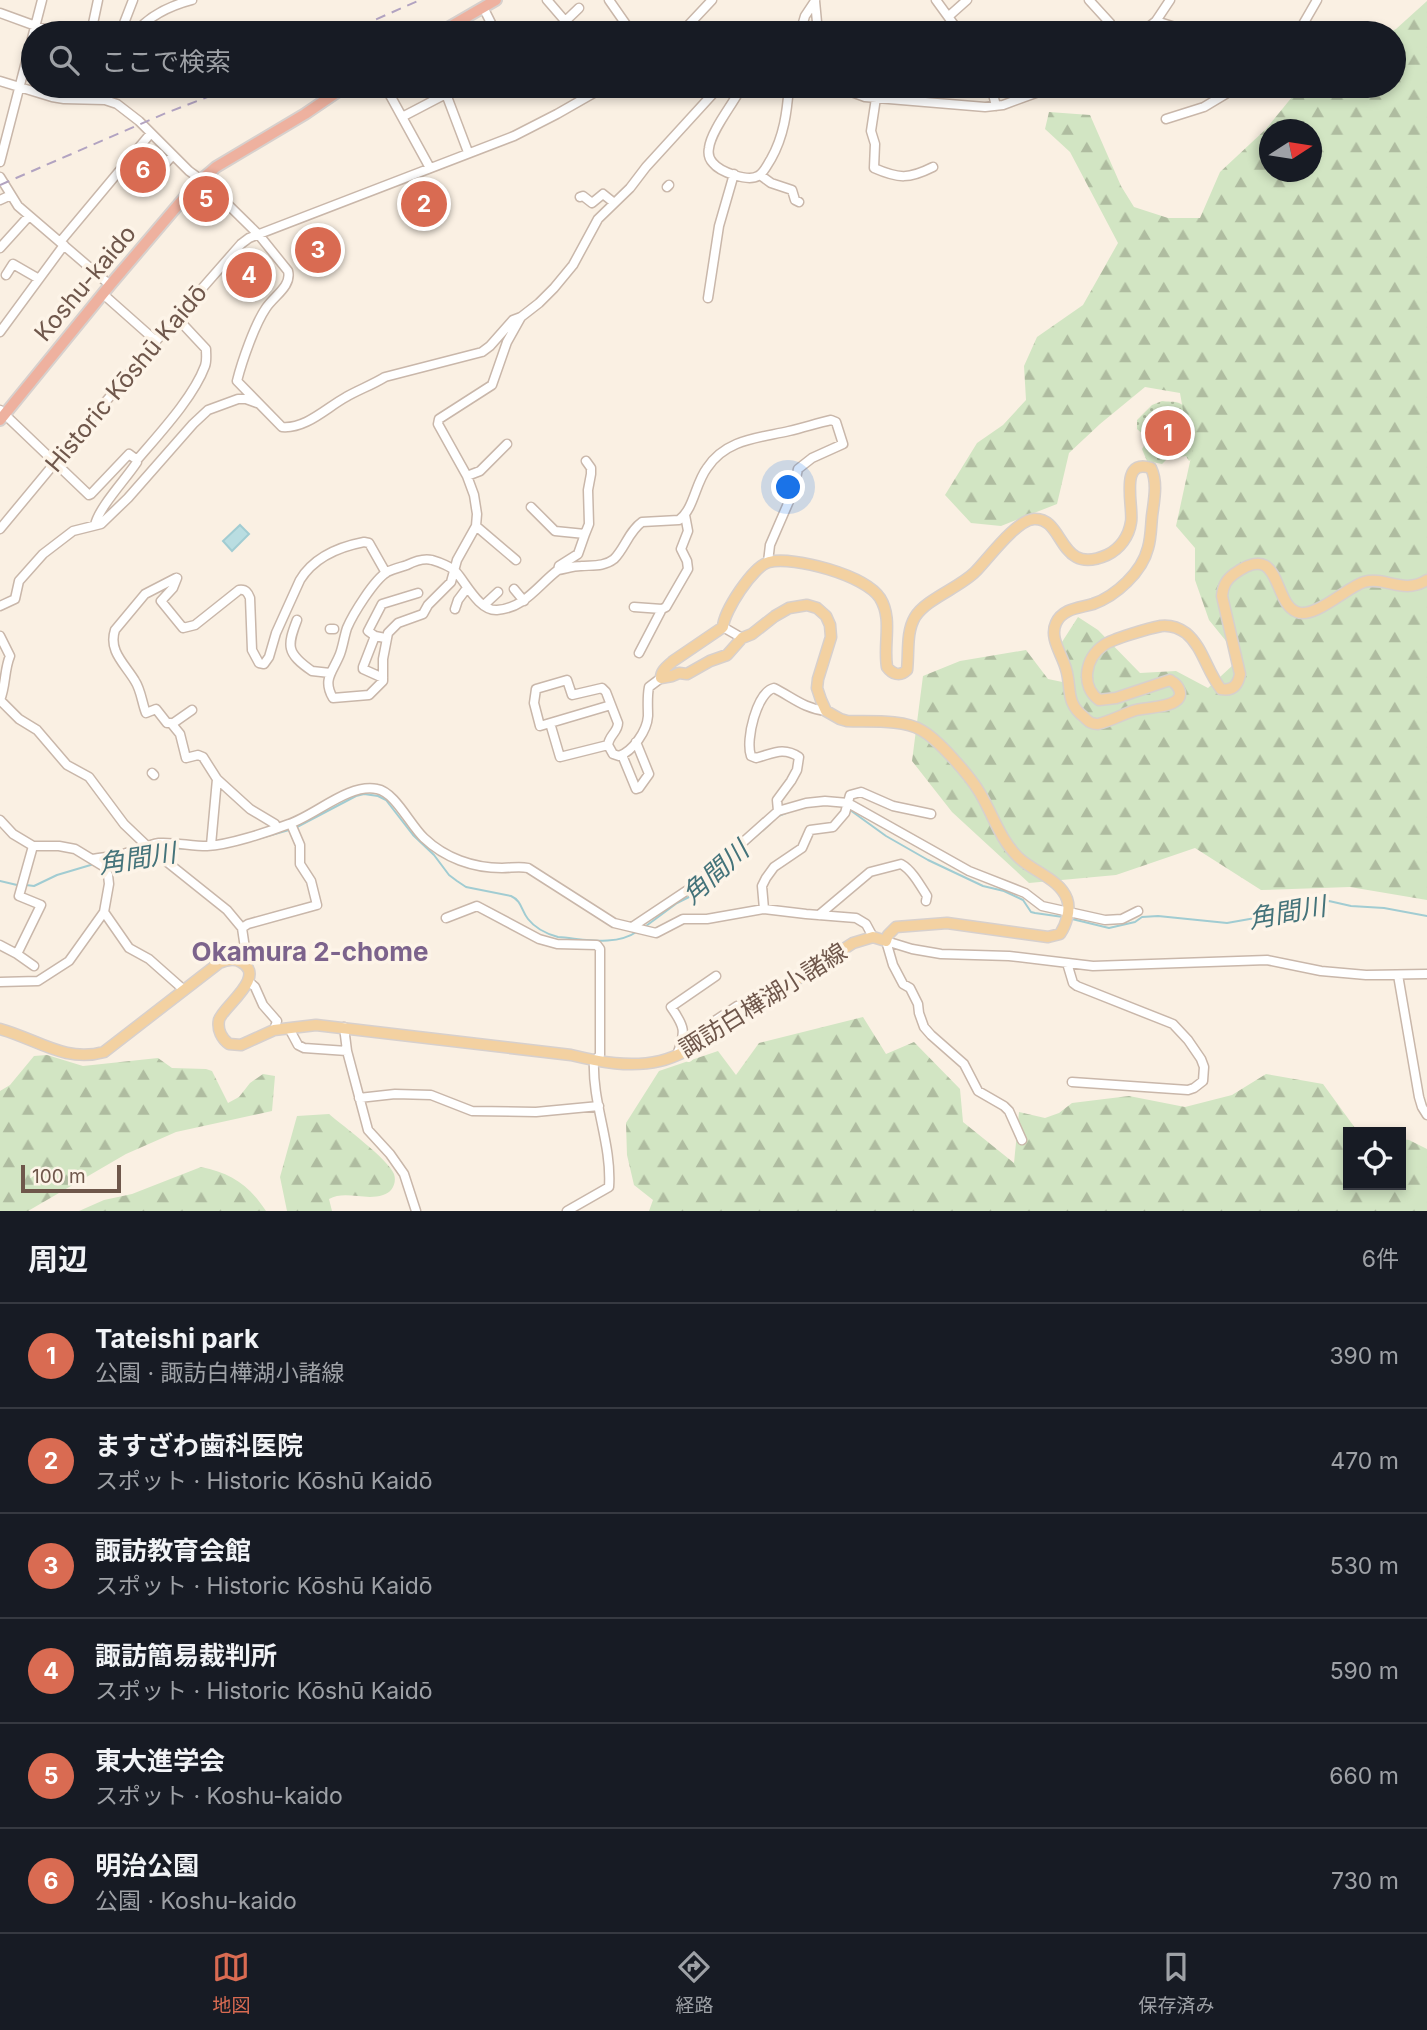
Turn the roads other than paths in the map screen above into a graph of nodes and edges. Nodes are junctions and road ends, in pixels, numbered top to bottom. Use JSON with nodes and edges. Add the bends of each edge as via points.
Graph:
{"nodes":[{"id":1,"x":42,"y":0,"type":"edge"},
{"id":2,"x":98,"y":0,"type":"edge"},
{"id":3,"x":132,"y":0,"type":"edge"},
{"id":4,"x":192,"y":0,"type":"edge"},
{"id":5,"x":496,"y":0,"type":"edge"},
{"id":6,"x":547,"y":0,"type":"edge"},
{"id":7,"x":609,"y":0,"type":"edge"},
{"id":8,"x":712,"y":0,"type":"edge"},
{"id":9,"x":936,"y":0,"type":"edge"},
{"id":10,"x":967,"y":0,"type":"edge"},
{"id":11,"x":1089,"y":0,"type":"edge"},
{"id":12,"x":1170,"y":0,"type":"edge"},
{"id":13,"x":815,"y":1,"type":"edge"},
{"id":14,"x":1316,"y":1,"type":"edge"},
{"id":15,"x":483,"y":7,"type":"junction"},
{"id":16,"x":579,"y":8,"type":"dead end"},
{"id":17,"x":0,"y":13,"type":"edge"},
{"id":18,"x":949,"y":16,"type":"junction"},
{"id":19,"x":22,"y":21,"type":"edge"},
{"id":20,"x":36,"y":21,"type":"edge"},
{"id":21,"x":94,"y":21,"type":"edge"},
{"id":22,"x":125,"y":21,"type":"edge"},
{"id":23,"x":146,"y":21,"type":"edge"},
{"id":24,"x":459,"y":21,"type":"edge"},
{"id":25,"x":490,"y":21,"type":"edge"},
{"id":26,"x":565,"y":21,"type":"edge"},
{"id":27,"x":567,"y":21,"type":"edge"},
{"id":28,"x":624,"y":21,"type":"edge"},
{"id":29,"x":692,"y":21,"type":"edge"},
{"id":30,"x":804,"y":21,"type":"edge"},
{"id":31,"x":817,"y":21,"type":"edge"},
{"id":32,"x":952,"y":21,"type":"edge"},
{"id":33,"x":1108,"y":21,"type":"edge"},
{"id":34,"x":1156,"y":21,"type":"edge"},
{"id":35,"x":1305,"y":21,"type":"edge"},
{"id":36,"x":21,"y":79,"type":"edge"},
{"id":37,"x":0,"y":81,"type":"edge"},
{"id":38,"x":21,"y":87,"type":"junction"},
{"id":39,"x":60,"y":98,"type":"edge"},
{"id":40,"x":328,"y":98,"type":"edge"},
{"id":41,"x":392,"y":98,"type":"edge"},
{"id":42,"x":433,"y":98,"type":"edge"},
{"id":43,"x":448,"y":98,"type":"edge"},
{"id":44,"x":584,"y":98,"type":"edge"},
{"id":45,"x":709,"y":98,"type":"edge"},
{"id":46,"x":735,"y":98,"type":"edge"},
{"id":47,"x":788,"y":98,"type":"edge"},
{"id":48,"x":876,"y":98,"type":"joint"},
{"id":49,"x":994,"y":98,"type":"edge"},
{"id":50,"x":1020,"y":98,"type":"edge"},
{"id":51,"x":1219,"y":98,"type":"edge"},
{"id":52,"x":105,"y":100,"type":"joint"},
{"id":53,"x":996,"y":106,"type":"junction"},
{"id":54,"x":402,"y":117,"type":"junction"},
{"id":55,"x":1166,"y":119,"type":"dead end"},
{"id":56,"x":150,"y":133,"type":"junction"},
{"id":57,"x":3,"y":140,"type":"edge"},
{"id":58,"x":468,"y":152,"type":"junction"},
{"id":59,"x":173,"y":155,"type":"junction"},
{"id":60,"x":0,"y":162,"type":"edge"},
{"id":61,"x":933,"y":167,"type":"dead end"},
{"id":62,"x":430,"y":168,"type":"junction"},
{"id":63,"x":734,"y":174,"type":"junction"},
{"id":64,"x":760,"y":175,"type":"junction"},
{"id":65,"x":0,"y":177,"type":"edge"},
{"id":66,"x":153,"y":177,"type":"dead end"},
{"id":67,"x":200,"y":181,"type":"junction"},
{"id":68,"x":11,"y":195,"type":"junction"},
{"id":69,"x":580,"y":197,"type":"dead end"},
{"id":70,"x":0,"y":200,"type":"edge"},
{"id":71,"x":613,"y":202,"type":"junction"},
{"id":72,"x":799,"y":202,"type":"dead end"},
{"id":73,"x":29,"y":216,"type":"junction"},
{"id":74,"x":259,"y":235,"type":"junction"},
{"id":75,"x":62,"y":244,"type":"junction"},
{"id":76,"x":0,"y":248,"type":"edge"},
{"id":77,"x":6,"y":275,"type":"dead end"},
{"id":78,"x":39,"y":279,"type":"junction"},
{"id":79,"x":106,"y":289,"type":"junction"},
{"id":80,"x":708,"y":298,"type":"dead end"},
{"id":81,"x":521,"y":317,"type":"junction"},
{"id":82,"x":177,"y":318,"type":"junction"},
{"id":83,"x":0,"y":332,"type":"edge"},
{"id":84,"x":156,"y":341,"type":"junction"},
{"id":85,"x":259,"y":404,"type":"junction"},
{"id":86,"x":1,"y":415,"type":"edge"},
{"id":87,"x":507,"y":444,"type":"dead end"},
{"id":88,"x":136,"y":460,"type":"junction"},
{"id":89,"x":586,"y":461,"type":"dead end"},
{"id":90,"x":54,"y":462,"type":"junction"},
{"id":91,"x":467,"y":476,"type":"junction"},
{"id":92,"x":485,"y":492,"type":"dead end"},
{"id":93,"x":474,"y":495,"type":"junction"},
{"id":94,"x":531,"y":506,"type":"dead end"},
{"id":95,"x":685,"y":515,"type":"junction"},
{"id":96,"x":95,"y":525,"type":"junction"},
{"id":97,"x":476,"y":526,"type":"junction"},
{"id":98,"x":0,"y":529,"type":"edge"},
{"id":99,"x":585,"y":534,"type":"junction"},
{"id":100,"x":516,"y":560,"type":"dead end"},
{"id":101,"x":768,"y":562,"type":"junction"},
{"id":102,"x":455,"y":570,"type":"junction"},
{"id":103,"x":558,"y":570,"type":"junction"},
{"id":104,"x":386,"y":573,"type":"junction"},
{"id":105,"x":1427,"y":580,"type":"edge"},
{"id":106,"x":467,"y":588,"type":"junction"},
{"id":107,"x":514,"y":589,"type":"dead end"},
{"id":108,"x":498,"y":592,"type":"dead end"},
{"id":109,"x":418,"y":593,"type":"dead end"},
{"id":110,"x":524,"y":601,"type":"junction"},
{"id":111,"x":484,"y":605,"type":"junction"},
{"id":112,"x":0,"y":606,"type":"edge"},
{"id":113,"x":634,"y":607,"type":"dead end"},
{"id":114,"x":455,"y":609,"type":"dead end"},
{"id":115,"x":662,"y":609,"type":"junction"},
{"id":116,"x":297,"y":620,"type":"dead end"},
{"id":117,"x":723,"y":627,"type":"junction"},
{"id":118,"x":0,"y":636,"type":"edge"},
{"id":119,"x":375,"y":636,"type":"junction"},
{"id":120,"x":385,"y":638,"type":"junction"},
{"id":121,"x":742,"y":638,"type":"junction"},
{"id":122,"x":639,"y":653,"type":"dead end"},
{"id":123,"x":391,"y":672,"type":"dead end"},
{"id":124,"x":330,"y":673,"type":"junction"},
{"id":125,"x":662,"y":678,"type":"junction"},
{"id":126,"x":383,"y":680,"type":"junction"},
{"id":127,"x":0,"y":700,"type":"edge"},
{"id":128,"x":611,"y":705,"type":"junction"},
{"id":129,"x":192,"y":710,"type":"dead end"},
{"id":130,"x":826,"y":710,"type":"junction"},
{"id":131,"x":550,"y":723,"type":"junction"},
{"id":132,"x":172,"y":724,"type":"junction"},
{"id":133,"x":636,"y":742,"type":"junction"},
{"id":134,"x":608,"y":745,"type":"junction"},
{"id":135,"x":622,"y":755,"type":"junction"},
{"id":136,"x":216,"y":779,"type":"junction"},
{"id":137,"x":847,"y":806,"type":"junction"},
{"id":138,"x":778,"y":811,"type":"junction"},
{"id":139,"x":931,"y":814,"type":"dead end"},
{"id":140,"x":0,"y":820,"type":"edge"},
{"id":141,"x":277,"y":828,"type":"junction"},
{"id":142,"x":293,"y":828,"type":"junction"},
{"id":143,"x":211,"y":845,"type":"junction"},
{"id":144,"x":33,"y":846,"type":"junction"},
{"id":145,"x":152,"y":849,"type":"junction"},
{"id":146,"x":92,"y":860,"type":"junction"},
{"id":147,"x":926,"y":901,"type":"dead end"},
{"id":148,"x":764,"y":909,"type":"junction"},
{"id":149,"x":1138,"y":911,"type":"dead end"},
{"id":150,"x":104,"y":912,"type":"junction"},
{"id":151,"x":1068,"y":912,"type":"junction"},
{"id":152,"x":819,"y":915,"type":"junction"},
{"id":153,"x":446,"y":918,"type":"dead end"},
{"id":154,"x":634,"y":928,"type":"junction"},
{"id":155,"x":242,"y":929,"type":"junction"},
{"id":156,"x":873,"y":937,"type":"junction"},
{"id":157,"x":886,"y":941,"type":"junction"},
{"id":158,"x":0,"y":946,"type":"edge"},
{"id":159,"x":17,"y":954,"type":"junction"},
{"id":160,"x":243,"y":962,"type":"junction"},
{"id":161,"x":1067,"y":963,"type":"junction"},
{"id":162,"x":34,"y":966,"type":"dead end"},
{"id":163,"x":1427,"y":974,"type":"edge"},
{"id":164,"x":1398,"y":975,"type":"junction"},
{"id":165,"x":716,"y":976,"type":"dead end"},
{"id":166,"x":248,"y":981,"type":"junction"},
{"id":167,"x":0,"y":982,"type":"edge"},
{"id":168,"x":184,"y":989,"type":"junction"},
{"id":169,"x":737,"y":1006,"type":"dead end"},
{"id":170,"x":344,"y":1027,"type":"junction"},
{"id":171,"x":0,"y":1029,"type":"edge"},
{"id":172,"x":274,"y":1030,"type":"junction"},
{"id":173,"x":291,"y":1032,"type":"dead end"},
{"id":174,"x":683,"y":1041,"type":"junction"},
{"id":175,"x":347,"y":1051,"type":"junction"},
{"id":176,"x":677,"y":1055,"type":"junction"},
{"id":177,"x":594,"y":1061,"type":"junction"},
{"id":178,"x":1072,"y":1082,"type":"dead end"},
{"id":179,"x":359,"y":1098,"type":"junction"},
{"id":180,"x":599,"y":1106,"type":"junction"},
{"id":181,"x":1427,"y":1115,"type":"edge"},
{"id":182,"x":1022,"y":1140,"type":"dead end"},
{"id":183,"x":416,"y":1211,"type":"edge"},
{"id":184,"x":567,"y":1211,"type":"edge"}],
"edges":[{"from":1,"to":20,"type":"street"},
{"from":2,"to":21,"type":"street"},
{"from":3,"to":22,"type":"street"},
{"from":4,"to":23,"type":"street"},
{"from":5,"to":15,"type":"highway"},
{"from":6,"to":26,"type":"street"},
{"from":7,"to":28,"type":"street"},
{"from":8,"to":29,"type":"street"},
{"from":9,"to":18,"type":"street"},
{"from":10,"to":18,"type":"street"},
{"from":11,"to":33,"type":"street"},
{"from":12,"to":34,"type":"street"},
{"from":13,"to":30,"type":"street"},
{"from":13,"to":31,"type":"street"},
{"from":14,"to":35,"type":"street"},
{"from":15,"to":24,"type":"highway"},
{"from":15,"to":25,"type":"street"},
{"from":16,"to":27,"type":"street"},
{"from":17,"to":19,"type":"street"},
{"from":18,"to":32,"type":"street"},
{"from":36,"to":38,"type":"street"},
{"from":37,"to":38,"type":"street"},
{"from":38,"to":57,"type":"street"},
{"from":39,"to":52,"type":"street"},
{"from":40,"to":67,"type":"highway","name":"Koshu-kaido"},
{"from":41,"to":54,"type":"street"},
{"from":42,"to":54,"type":"street"},
{"from":43,"to":58,"type":"street"},
{"from":44,"to":58,"type":"street","name":"Historic Kōshū Kaidō","via":[[524,131]]},
{"from":45,"to":71,"type":"street"},
{"from":46,"to":63,"type":"street","via":[[709,145],[711,162]]},
{"from":47,"to":64,"type":"street","via":[[784,129]]},
{"from":48,"to":53,"type":"street"},
{"from":48,"to":61,"type":"street","via":[[870,131],[875,144],[874,168],[911,177]]},
{"from":49,"to":53,"type":"street"},
{"from":50,"to":53,"type":"street"},
{"from":51,"to":55,"type":"street"},
{"from":52,"to":56,"type":"street","via":[[117,104]]},
{"from":54,"to":62,"type":"street"},
{"from":56,"to":59,"type":"street"},
{"from":56,"to":75,"type":"street"},
{"from":57,"to":60,"type":"street"},
{"from":58,"to":62,"type":"street","name":"Historic Kōshū Kaidō"},
{"from":59,"to":66,"type":"street"},
{"from":59,"to":67,"type":"street"},
{"from":62,"to":74,"type":"street","name":"Historic Kōshū Kaidō"},
{"from":63,"to":64,"type":"street","via":[[750,179]]},
{"from":63,"to":80,"type":"street","via":[[719,226]]},
{"from":64,"to":72,"type":"street","via":[[792,190]]},
{"from":65,"to":68,"type":"street"},
{"from":67,"to":74,"type":"street"},
{"from":67,"to":79,"type":"highway","name":"Koshu-kaido"},
{"from":68,"to":70,"type":"street"},
{"from":68,"to":73,"type":"street"},
{"from":69,"to":71,"type":"street","via":[[592,203],[603,194]]},
{"from":71,"to":81,"type":"street","via":[[598,219],[573,265]]},
{"from":73,"to":75,"type":"street","via":[[51,229]]},
{"from":73,"to":76,"type":"street"},
{"from":74,"to":82,"type":"street","name":"Historic Kōshū Kaidō","via":[[241,244]]},
{"from":74,"to":85,"type":"street","via":[[290,277],[264,311],[237,381]]},
{"from":75,"to":78,"type":"street"},
{"from":75,"to":79,"type":"street"},
{"from":77,"to":78,"type":"street","via":[[13,264]]},
{"from":78,"to":83,"type":"street"},
{"from":79,"to":84,"type":"street"},
{"from":79,"to":86,"type":"highway","name":"Koshu-kaido"},
{"from":81,"to":85,"type":"street","via":[[482,352],[385,377],[291,428],[282,427]]},
{"from":81,"to":91,"type":"street","via":[[492,385],[439,419]]},
{"from":82,"to":84,"type":"street","name":"Historic Kōshū Kaidō"},
{"from":82,"to":88,"type":"street","via":[[206,349],[206,363],[174,416]]},
{"from":84,"to":90,"type":"street","name":"Historic Kōshū Kaidō"},
{"from":85,"to":96,"type":"street","via":[[238,399],[208,410],[128,498]]},
{"from":86,"to":90,"type":"street"},
{"from":87,"to":91,"type":"street","via":[[480,471]]},
{"from":88,"to":90,"type":"street","via":[[129,454],[89,495]]},
{"from":88,"to":96,"type":"street"},
{"from":89,"to":99,"type":"street","via":[[592,474]]},
{"from":90,"to":98,"type":"street","name":"Historic Kōshū Kaidō"},
{"from":91,"to":93,"type":"street"},
{"from":92,"to":93,"type":"street"},
{"from":93,"to":97,"type":"street"},
{"from":94,"to":99,"type":"street","via":[[555,531]]},
{"from":95,"to":101,"type":"street","via":[[706,469],[723,451],[755,437],[836,422],[843,444],[798,469]]},
{"from":95,"to":103,"type":"street","via":[[679,520],[642,522],[613,560],[604,564]]},
{"from":95,"to":115,"type":"street","via":[[688,531],[681,549],[688,569]]},
{"from":96,"to":112,"type":"street","via":[[73,531],[43,555],[19,582],[15,600]]},
{"from":97,"to":100,"type":"street"},
{"from":97,"to":102,"type":"street"},
{"from":99,"to":103,"type":"street","via":[[578,554]]},
{"from":101,"to":105,"type":"main road","via":[[798,563],[851,576],[878,595],[888,620],[887,667],[898,674],[907,670],[916,615],[972,575],[1027,520],[1045,522],[1081,560],[1116,550],[1131,525],[1130,479],[1136,469],[1149,467],[1155,492],[1149,547],[1141,564],[1109,597],[1068,611],[1055,627],[1072,702],[1092,724],[1178,700],[1177,685],[1170,680],[1099,700],[1087,680],[1090,661],[1110,641],[1161,626],[1187,634],[1221,689],[1238,683],[1240,674],[1222,596],[1228,578],[1248,565],[1266,566],[1289,607],[1303,613],[1362,583],[1405,587]]},
{"from":101,"to":117,"type":"main road","via":[[745,585],[723,618]]},
{"from":102,"to":104,"type":"street","via":[[427,556]]},
{"from":102,"to":106,"type":"street"},
{"from":102,"to":120,"type":"street","via":[[451,582],[423,614],[392,627]]},
{"from":103,"to":110,"type":"street"},
{"from":104,"to":124,"type":"street","via":[[350,623]]},
{"from":104,"to":132,"type":"street","via":[[369,543],[332,551],[319,559],[300,580],[264,664],[253,650],[250,598],[243,589],[195,625],[183,628],[161,601],[177,578],[145,594],[115,630],[115,648],[136,682],[146,713],[156,709]]},
{"from":106,"to":111,"type":"street"},
{"from":106,"to":114,"type":"street"},
{"from":107,"to":110,"type":"street"},
{"from":108,"to":111,"type":"street"},
{"from":109,"to":119,"type":"street","via":[[382,604],[368,628]]},
{"from":110,"to":111,"type":"street","via":[[501,610]]},
{"from":113,"to":115,"type":"street"},
{"from":115,"to":122,"type":"street"},
{"from":116,"to":124,"type":"street","via":[[290,649],[312,671]]},
{"from":117,"to":121,"type":"street"},
{"from":117,"to":125,"type":"main road","via":[[673,661]]},
{"from":118,"to":127,"type":"street","via":[[10,656]]},
{"from":119,"to":120,"type":"street"},
{"from":119,"to":126,"type":"street","via":[[362,667]]},
{"from":120,"to":126,"type":"street"},
{"from":121,"to":125,"type":"main road","via":[[727,655],[687,674]]},
{"from":121,"to":130,"type":"main road","via":[[789,608],[817,608],[830,625],[817,688]]},
{"from":123,"to":126,"type":"street"},
{"from":124,"to":126,"type":"street","via":[[332,698],[369,695]]},
{"from":125,"to":133,"type":"street","via":[[649,687],[647,722]]},
{"from":127,"to":145,"type":"street","via":[[37,730],[67,765],[89,777],[124,824]]},
{"from":128,"to":131,"type":"street"},
{"from":128,"to":131,"type":"street","via":[[601,688],[572,695],[567,681],[536,689],[540,726]]},
{"from":128,"to":134,"type":"street","via":[[618,727]]},
{"from":129,"to":132,"type":"street"},
{"from":130,"to":138,"type":"street","via":[[797,703],[774,688],[766,691],[757,706],[748,747],[751,755],[780,751],[799,757],[792,781],[777,800]]},
{"from":130,"to":151,"type":"main road","via":[[847,721],[908,724],[931,737],[980,792],[1000,835],[1020,859],[1062,891]]},
{"from":131,"to":134,"type":"street","via":[[560,757]]},
{"from":132,"to":136,"type":"street","via":[[180,734],[186,758],[202,757]]},
{"from":133,"to":135,"type":"street"},
{"from":133,"to":135,"type":"street","via":[[649,774],[639,788]]},
{"from":134,"to":135,"type":"street","via":[[613,754]]},
{"from":136,"to":141,"type":"street"},
{"from":136,"to":143,"type":"street"},
{"from":137,"to":138,"type":"street","via":[[825,801]]},
{"from":137,"to":139,"type":"street","via":[[850,795],[861,792],[893,806]]},
{"from":137,"to":148,"type":"street","via":[[833,827],[810,830],[802,848],[774,867],[762,886]]},
{"from":137,"to":151,"type":"street","via":[[970,871],[1025,893],[1042,906]]},
{"from":138,"to":154,"type":"street","via":[[695,885]]},
{"from":140,"to":144,"type":"street"},
{"from":141,"to":142,"type":"street"},
{"from":141,"to":143,"type":"street"},
{"from":142,"to":154,"type":"street","via":[[351,792],[378,789],[388,793],[415,829],[441,853],[480,865],[528,868],[614,923]]},
{"from":142,"to":155,"type":"street","via":[[300,845],[300,864],[311,881],[317,905]]},
{"from":143,"to":145,"type":"street","via":[[156,844]]},
{"from":144,"to":146,"type":"street","via":[[73,848]]},
{"from":144,"to":159,"type":"street","via":[[19,896],[41,905]]},
{"from":145,"to":146,"type":"street"},
{"from":145,"to":155,"type":"street","via":[[227,910]]},
{"from":146,"to":150,"type":"street","via":[[108,876]]},
{"from":147,"to":152,"type":"street","via":[[921,887],[901,864],[870,872]]},
{"from":148,"to":152,"type":"street"},
{"from":148,"to":154,"type":"street","via":[[683,919],[656,933]]},
{"from":149,"to":151,"type":"street","via":[[1122,919],[1105,920]]},
{"from":150,"to":167,"type":"street","via":[[69,961],[38,981]]},
{"from":150,"to":168,"type":"street","via":[[129,948]]},
{"from":151,"to":157,"type":"main road","via":[[1060,934],[1048,937],[960,924],[914,925],[891,929]]},
{"from":152,"to":156,"type":"street","via":[[856,918],[866,923]]},
{"from":153,"to":177,"type":"street","via":[[477,906],[539,939],[597,945],[600,1055]]},
{"from":155,"to":160,"type":"street"},
{"from":156,"to":157,"type":"main road","name":"諏訪白樺湖小諸線"},
{"from":156,"to":176,"type":"main road","name":"諏訪白樺湖小諸線","via":[[853,943]]},
{"from":157,"to":161,"type":"street","via":[[941,954]]},
{"from":157,"to":182,"type":"street","via":[[893,965],[910,988],[925,1027],[964,1064],[978,1091],[1009,1111]]},
{"from":158,"to":159,"type":"street"},
{"from":159,"to":162,"type":"street"},
{"from":160,"to":166,"type":"main road"},
{"from":160,"to":168,"type":"main road","via":[[219,962]]},
{"from":161,"to":164,"type":"street","via":[[1267,960],[1321,971]]},
{"from":161,"to":178,"type":"street","via":[[1077,986],[1173,1024],[1204,1067],[1203,1081],[1188,1090]]},
{"from":163,"to":164,"type":"street"},
{"from":164,"to":181,"type":"street","via":[[1419,1097]]},
{"from":165,"to":174,"type":"street","via":[[671,1007],[682,1023]]},
{"from":166,"to":172,"type":"street","via":[[278,1021]]},
{"from":166,"to":172,"type":"main road","name":"諏訪白樺湖小諸線","via":[[220,1018],[221,1035],[229,1044],[241,1045]]},
{"from":168,"to":171,"type":"main road","via":[[117,1044],[92,1055],[69,1055]]},
{"from":169,"to":174,"type":"street"},
{"from":170,"to":172,"type":"main road","name":"諏訪白樺湖小諸線"},
{"from":170,"to":175,"type":"street"},
{"from":170,"to":177,"type":"main road","name":"諏訪白樺湖小諸線"},
{"from":173,"to":175,"type":"street","via":[[304,1048]]},
{"from":174,"to":176,"type":"street"},
{"from":175,"to":179,"type":"street"},
{"from":176,"to":177,"type":"main road","name":"諏訪白樺湖小諸線","via":[[631,1065]]},
{"from":177,"to":180,"type":"street"},
{"from":179,"to":180,"type":"street","via":[[431,1094],[472,1111],[536,1112]]},
{"from":179,"to":183,"type":"street","via":[[368,1130],[404,1174]]},
{"from":180,"to":184,"type":"street","via":[[610,1186]]}]}
